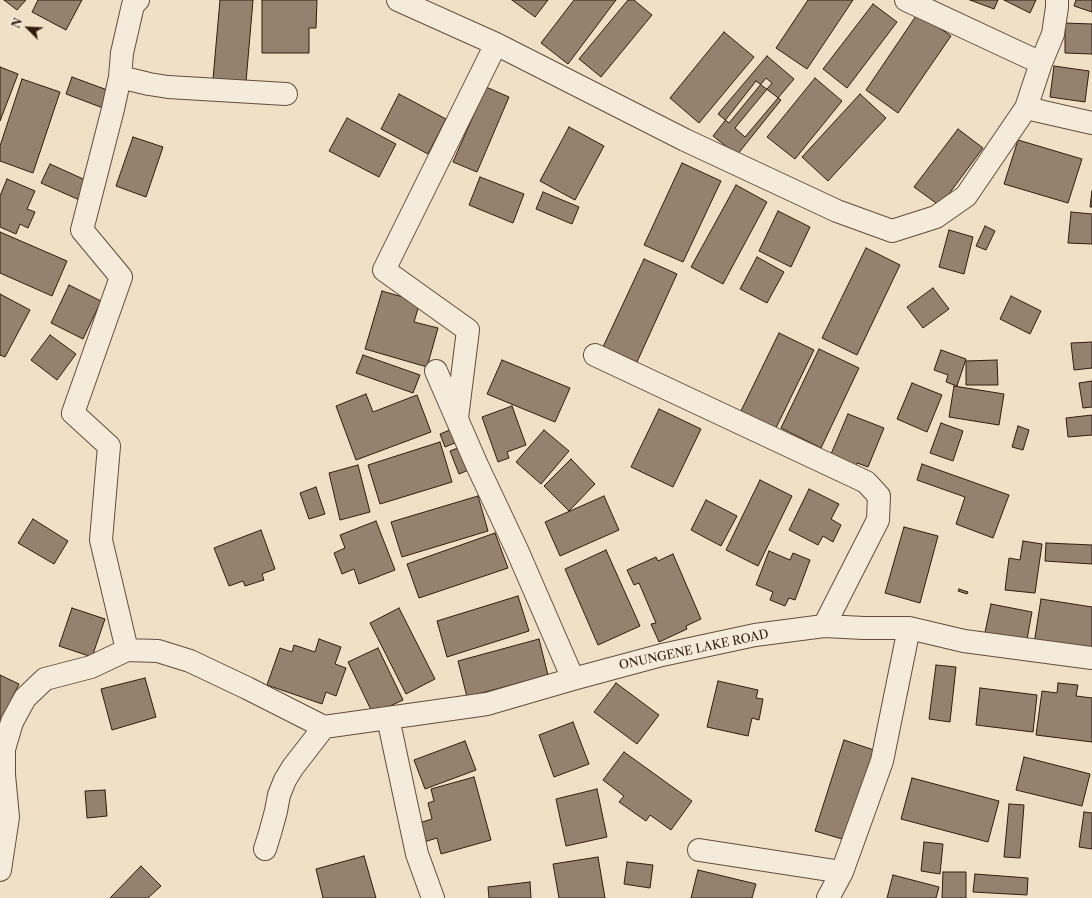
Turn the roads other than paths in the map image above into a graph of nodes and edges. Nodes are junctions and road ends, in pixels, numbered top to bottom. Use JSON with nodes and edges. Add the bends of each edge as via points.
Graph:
{"nodes":[{"id":1,"x":138,"y":0,"type":"edge"},
{"id":2,"x":398,"y":0,"type":"edge"},
{"id":3,"x":906,"y":0,"type":"edge"},
{"id":4,"x":1057,"y":0,"type":"edge"},
{"id":5,"x":496,"y":44,"type":"junction"},
{"id":6,"x":1041,"y":63,"type":"junction"},
{"id":7,"x":120,"y":77,"type":"junction"},
{"id":8,"x":286,"y":94,"type":"dead end"},
{"id":9,"x":1026,"y":108,"type":"junction"},
{"id":10,"x":1092,"y":123,"type":"edge"},
{"id":11,"x":596,"y":355,"type":"dead end"},
{"id":12,"x":436,"y":371,"type":"dead end"},
{"id":13,"x":457,"y":418,"type":"junction"},
{"id":14,"x":824,"y":626,"type":"junction"},
{"id":15,"x":909,"y":628,"type":"junction"},
{"id":16,"x":127,"y":650,"type":"junction"},
{"id":17,"x":1092,"y":658,"type":"edge"},
{"id":18,"x":573,"y":679,"type":"junction"},
{"id":19,"x":388,"y":718,"type":"junction"},
{"id":20,"x":324,"y":727,"type":"junction"},
{"id":21,"x":264,"y":849,"type":"dead end"},
{"id":22,"x":699,"y":850,"type":"dead end"},
{"id":23,"x":0,"y":870,"type":"edge"},
{"id":24,"x":842,"y":872,"type":"junction"},
{"id":25,"x":433,"y":898,"type":"edge"},
{"id":26,"x":828,"y":898,"type":"edge"}],
"edges":[{"from":1,"to":7,"type":"street","via":[[133,5],[122,53]]},
{"from":2,"to":5,"type":"street"},
{"from":3,"to":6,"type":"street"},
{"from":4,"to":6,"type":"street","via":[[1053,34]]},
{"from":5,"to":9,"type":"street","via":[[685,140],[837,211],[892,231],[936,217],[966,196]]},
{"from":5,"to":13,"type":"street","via":[[384,270],[468,330]]},
{"from":6,"to":9,"type":"street"},
{"from":7,"to":8,"type":"street","via":[[168,87]]},
{"from":7,"to":16,"type":"street","via":[[82,230],[121,277],[74,413],[109,446],[101,540]]},
{"from":9,"to":10,"type":"street"},
{"from":11,"to":14,"type":"street","via":[[866,482],[879,496],[878,520]]},
{"from":12,"to":13,"type":"street"},
{"from":13,"to":18,"type":"street"},
{"from":14,"to":15,"type":"street","name":"ONUNGENE LAKE ROAD"},
{"from":14,"to":18,"type":"street","name":"ONUNGENE LAKE ROAD","via":[[755,635],[662,655]]},
{"from":15,"to":17,"type":"street","name":"ONUNGENE LAKE ROAD","via":[[964,641]]},
{"from":15,"to":24,"type":"street","via":[[882,761]]},
{"from":16,"to":20,"type":"street","via":[[158,651],[190,661]]},
{"from":16,"to":23,"type":"street","via":[[91,667],[45,679],[25,698],[12,722],[4,749],[8,817]]},
{"from":18,"to":19,"type":"street","name":"ONUNGENE LAKE ROAD","via":[[487,704]]},
{"from":19,"to":20,"type":"street","name":"ONUNGENE LAKE ROAD"},
{"from":19,"to":25,"type":"street","via":[[417,854]]},
{"from":20,"to":21,"type":"street","via":[[285,780]]},
{"from":22,"to":24,"type":"street"},
{"from":24,"to":26,"type":"street"}]}
